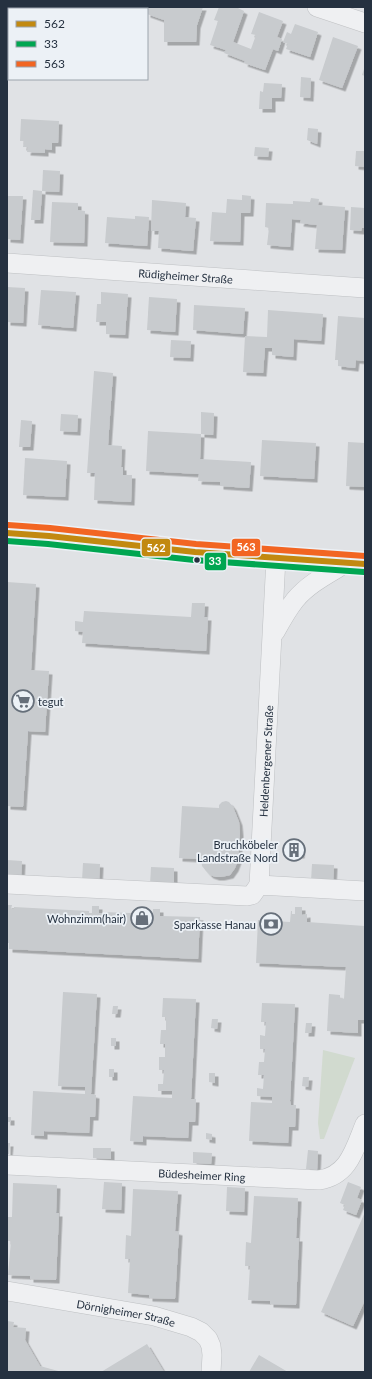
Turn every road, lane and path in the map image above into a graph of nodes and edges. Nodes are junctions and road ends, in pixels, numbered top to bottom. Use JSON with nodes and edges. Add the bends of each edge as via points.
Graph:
{"nodes":[{"id":1,"x":317,"y":7,"type":"edge"},
{"id":2,"x":365,"y":23,"type":"edge"},
{"id":3,"x":7,"y":263,"type":"edge"},
{"id":4,"x":365,"y":288,"type":"edge"},
{"id":5,"x":7,"y":533,"type":"edge"},
{"id":6,"x":276,"y":558,"type":"junction"},
{"id":7,"x":355,"y":563,"type":"edge"},
{"id":8,"x":272,"y":637,"type":"junction"},
{"id":9,"x":7,"y":884,"type":"edge"},
{"id":10,"x":259,"y":885,"type":"junction"},
{"id":11,"x":365,"y":891,"type":"edge"},
{"id":12,"x":365,"y":1124,"type":"edge"},
{"id":13,"x":7,"y":1165,"type":"edge"},
{"id":14,"x":7,"y":1292,"type":"edge"},
{"id":15,"x":211,"y":1372,"type":"edge"}],
"edges":[{"from":1,"to":2,"type":"street"},
{"from":3,"to":4,"type":"street","name":"Rüdigheimer Straße"},
{"from":5,"to":6,"type":"main road"},
{"from":6,"to":7,"type":"main road"},
{"from":6,"to":8,"type":"street","name":"Heldenbergener Straße"},
{"from":7,"to":8,"type":"street","name":"Heldenbergener Straße","via":[[308,587],[287,610]]},
{"from":8,"to":10,"type":"street","name":"Heldenbergener Straße"},
{"from":9,"to":10,"type":"street","via":[[247,896],[252,895]]},
{"from":10,"to":11,"type":"street"},
{"from":12,"to":13,"type":"street","name":"Büdesheimer Ring","via":[[342,1171],[319,1180]]},
{"from":14,"to":15,"type":"street","name":"Dörnigheimer Straße","via":[[154,1316],[191,1327],[208,1339],[212,1355]]}]}
